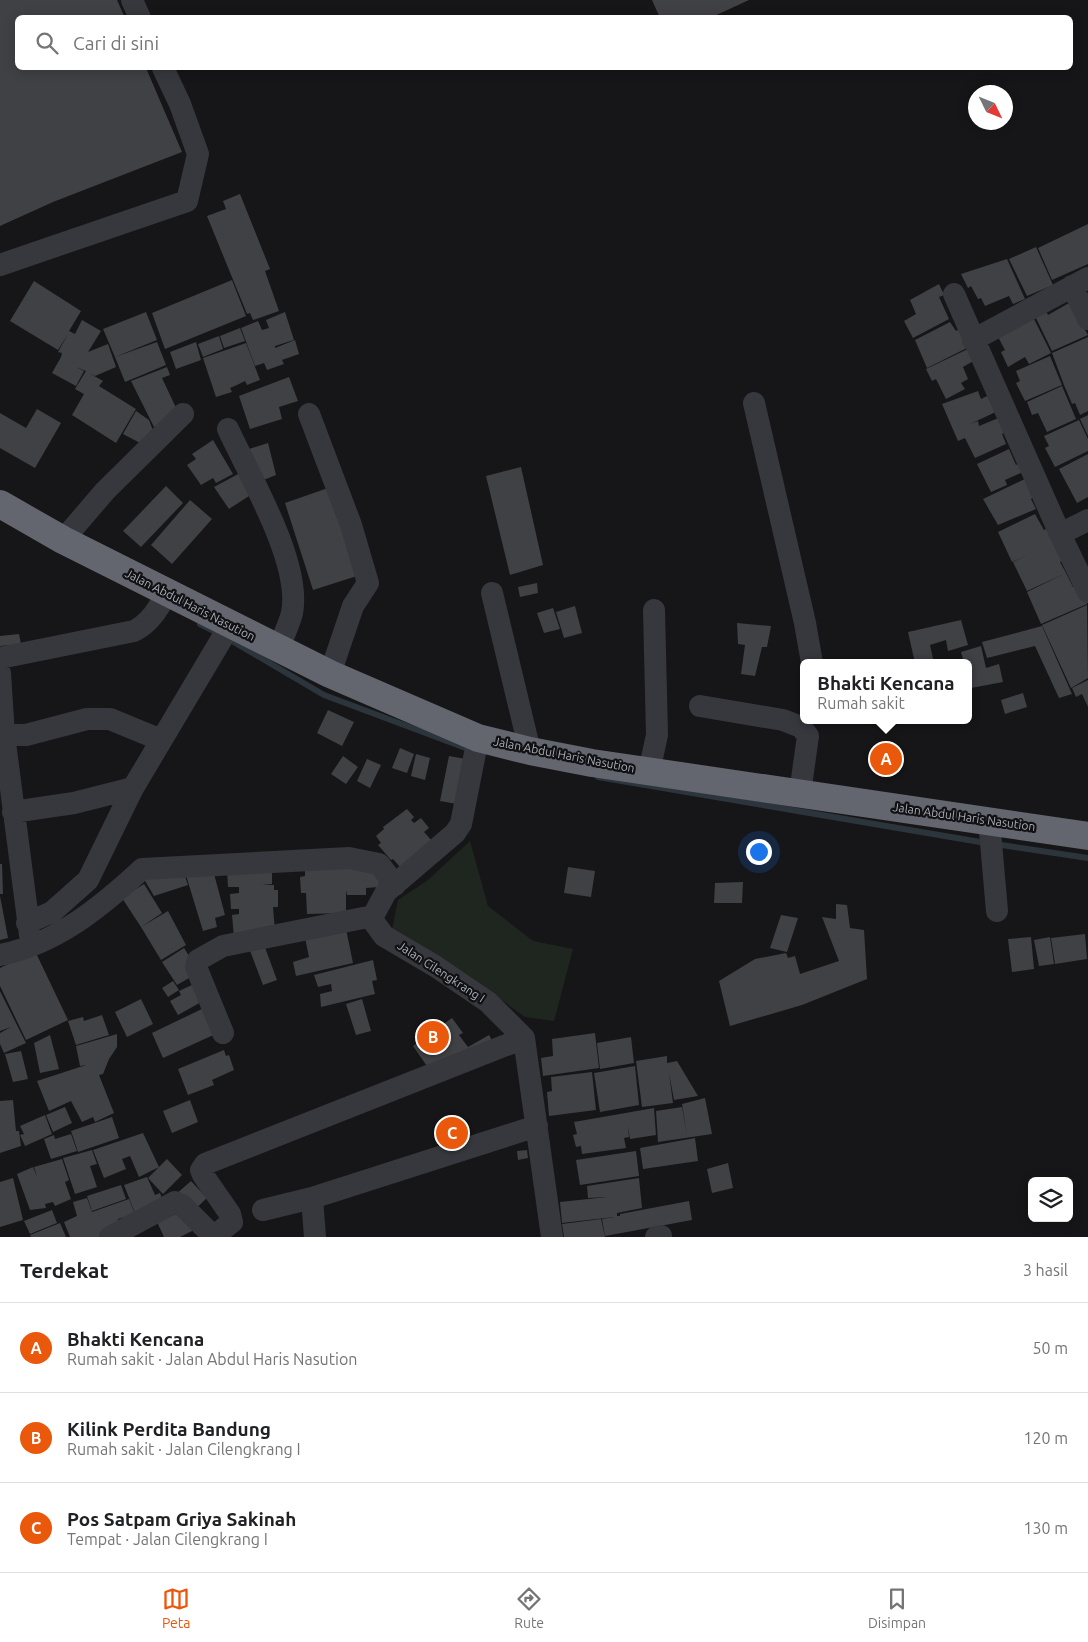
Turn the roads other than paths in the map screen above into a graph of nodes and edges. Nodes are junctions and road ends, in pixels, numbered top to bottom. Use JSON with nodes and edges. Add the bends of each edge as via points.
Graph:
{"nodes":[{"id":1,"x":132,"y":0,"type":"edge"},
{"id":2,"x":139,"y":15,"type":"edge"},
{"id":3,"x":164,"y":70,"type":"edge"},
{"id":4,"x":0,"y":265,"type":"edge"},
{"id":5,"x":1080,"y":282,"type":"edge"},
{"id":6,"x":954,"y":294,"type":"dead end"},
{"id":7,"x":1088,"y":319,"type":"edge"},
{"id":8,"x":973,"y":340,"type":"junction"},
{"id":9,"x":754,"y":403,"type":"dead end"},
{"id":10,"x":183,"y":414,"type":"dead end"},
{"id":11,"x":309,"y":414,"type":"dead end"},
{"id":12,"x":228,"y":429,"type":"dead end"},
{"id":13,"x":0,"y":504,"type":"edge"},
{"id":14,"x":1088,"y":520,"type":"edge"},
{"id":15,"x":1060,"y":534,"type":"junction"},
{"id":16,"x":63,"y":540,"type":"junction"},
{"id":17,"x":1088,"y":592,"type":"edge"},
{"id":18,"x":167,"y":593,"type":"junction"},
{"id":19,"x":492,"y":593,"type":"dead end"},
{"id":20,"x":654,"y":610,"type":"dead end"},
{"id":21,"x":230,"y":625,"type":"junction"},
{"id":22,"x":278,"y":649,"type":"junction"},
{"id":23,"x":0,"y":658,"type":"edge"},
{"id":24,"x":811,"y":659,"type":"edge"},
{"id":25,"x":0,"y":673,"type":"edge"},
{"id":26,"x":330,"y":674,"type":"junction"},
{"id":27,"x":700,"y":706,"type":"dead end"},
{"id":28,"x":800,"y":723,"type":"edge"},
{"id":29,"x":803,"y":724,"type":"edge"},
{"id":30,"x":4,"y":735,"type":"junction"},
{"id":31,"x":478,"y":738,"type":"junction"},
{"id":32,"x":161,"y":740,"type":"junction"},
{"id":33,"x":530,"y":751,"type":"junction"},
{"id":34,"x":649,"y":772,"type":"junction"},
{"id":35,"x":133,"y":788,"type":"junction"},
{"id":36,"x":800,"y":793,"type":"junction"},
{"id":37,"x":13,"y":812,"type":"junction"},
{"id":38,"x":989,"y":820,"type":"junction"},
{"id":39,"x":1088,"y":836,"type":"edge"},
{"id":40,"x":395,"y":885,"type":"junction"},
{"id":41,"x":997,"y":911,"type":"dead end"},
{"id":42,"x":374,"y":916,"type":"junction"},
{"id":43,"x":27,"y":923,"type":"junction"},
{"id":44,"x":32,"y":946,"type":"junction"},
{"id":45,"x":0,"y":955,"type":"edge"},
{"id":46,"x":223,"y":1033,"type":"dead end"},
{"id":47,"x":524,"y":1038,"type":"junction"},
{"id":48,"x":537,"y":1126,"type":"junction"},
{"id":49,"x":312,"y":1198,"type":"junction"},
{"id":50,"x":264,"y":1210,"type":"dead end"},
{"id":51,"x":110,"y":1237,"type":"edge"},
{"id":52,"x":213,"y":1237,"type":"edge"},
{"id":53,"x":315,"y":1237,"type":"edge"},
{"id":54,"x":552,"y":1237,"type":"edge"}],
"edges":[{"from":1,"to":2,"type":"street"},
{"from":3,"to":4,"type":"street","via":[[198,154],[187,202]]},
{"from":5,"to":7,"type":"street"},
{"from":5,"to":8,"type":"street"},
{"from":6,"to":8,"type":"street"},
{"from":8,"to":15,"type":"street"},
{"from":9,"to":24,"type":"street","via":[[806,623]]},
{"from":10,"to":16,"type":"street","via":[[105,492]]},
{"from":11,"to":26,"type":"street","via":[[351,525],[368,583],[353,606]]},
{"from":12,"to":22,"type":"street","via":[[270,518],[292,581],[292,612]]},
{"from":13,"to":16,"type":"highway","name":"Jalan Abdul Haris Nasution"},
{"from":14,"to":15,"type":"street"},
{"from":15,"to":17,"type":"street"},
{"from":16,"to":18,"type":"highway","name":"Jalan Abdul Haris Nasution"},
{"from":18,"to":21,"type":"highway","name":"Jalan Abdul Haris Nasution"},
{"from":18,"to":23,"type":"street","via":[[144,627],[134,632]]},
{"from":19,"to":33,"type":"street"},
{"from":20,"to":34,"type":"street","via":[[658,735]]},
{"from":21,"to":22,"type":"highway","name":"Jalan Abdul Haris Nasution"},
{"from":21,"to":32,"type":"street"},
{"from":22,"to":26,"type":"highway","name":"Jalan Abdul Haris Nasution"},
{"from":25,"to":30,"type":"street"},
{"from":26,"to":31,"type":"highway","name":"Jalan Abdul Haris Nasution"},
{"from":27,"to":28,"type":"street"},
{"from":29,"to":36,"type":"street","via":[[808,736]]},
{"from":30,"to":32,"type":"street","via":[[26,735],[87,719],[110,719]]},
{"from":30,"to":37,"type":"street"},
{"from":31,"to":33,"type":"highway","name":"Jalan Abdul Haris Nasution"},
{"from":31,"to":40,"type":"street","via":[[461,824],[455,833]]},
{"from":32,"to":35,"type":"street"},
{"from":33,"to":34,"type":"highway","name":"Jalan Abdul Haris Nasution"},
{"from":34,"to":36,"type":"highway","name":"Jalan Abdul Haris Nasution"},
{"from":35,"to":37,"type":"street","via":[[74,803]]},
{"from":35,"to":43,"type":"street","via":[[88,880],[52,912]]},
{"from":36,"to":38,"type":"highway","name":"Jalan Abdul Haris Nasution"},
{"from":37,"to":43,"type":"street"},
{"from":38,"to":39,"type":"highway","name":"Jalan Abdul Haris Nasution"},
{"from":38,"to":41,"type":"street"},
{"from":40,"to":42,"type":"street","via":[[382,899]]},
{"from":40,"to":44,"type":"street","via":[[379,864],[348,858],[142,869],[107,900],[55,936]]},
{"from":42,"to":46,"type":"street","via":[[223,946],[198,960],[196,967]]},
{"from":42,"to":47,"type":"street","name":"Jalan Cilengkrang I","via":[[373,921],[384,936],[488,1002]]},
{"from":43,"to":44,"type":"street"},
{"from":44,"to":45,"type":"street"},
{"from":47,"to":48,"type":"street"},
{"from":47,"to":52,"type":"street","via":[[205,1164],[201,1170],[203,1175],[232,1222]]},
{"from":48,"to":49,"type":"street"},
{"from":48,"to":54,"type":"street"},
{"from":49,"to":50,"type":"street"},
{"from":49,"to":53,"type":"street"},
{"from":51,"to":52,"type":"street","via":[[175,1202],[182,1205]]}]}
